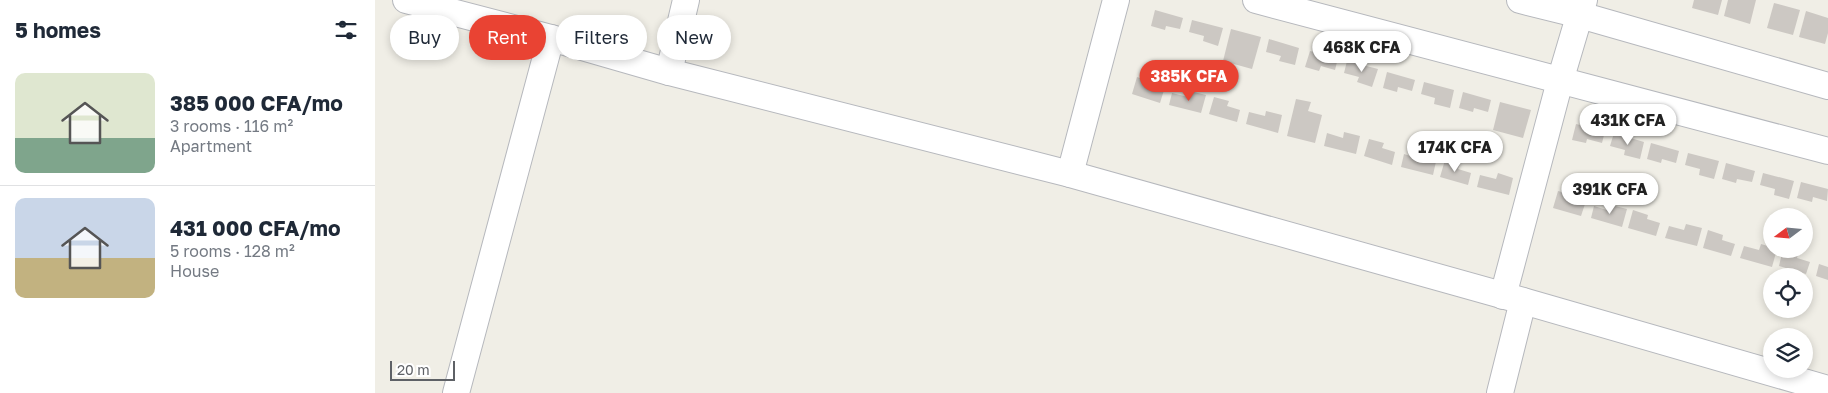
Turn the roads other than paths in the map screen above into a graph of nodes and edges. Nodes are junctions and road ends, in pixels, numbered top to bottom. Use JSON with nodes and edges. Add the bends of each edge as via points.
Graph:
{"nodes":[{"id":1,"x":406,"y":0,"type":"edge"},
{"id":2,"x":686,"y":0,"type":"edge"},
{"id":3,"x":1116,"y":0,"type":"edge"},
{"id":4,"x":1255,"y":0,"type":"edge"},
{"id":5,"x":1520,"y":0,"type":"edge"},
{"id":6,"x":1582,"y":8,"type":"edge"},
{"id":7,"x":551,"y":38,"type":"junction"},
{"id":8,"x":669,"y":72,"type":"junction"},
{"id":9,"x":1560,"y":81,"type":"junction"},
{"id":10,"x":1828,"y":86,"type":"edge"},
{"id":11,"x":1828,"y":151,"type":"edge"},
{"id":12,"x":1070,"y":174,"type":"junction"},
{"id":13,"x":1513,"y":299,"type":"junction"},
{"id":14,"x":1828,"y":389,"type":"edge"},
{"id":15,"x":456,"y":393,"type":"edge"},
{"id":16,"x":1499,"y":393,"type":"edge"}],
"edges":[{"from":1,"to":7,"type":"street"},
{"from":2,"to":8,"type":"street"},
{"from":3,"to":12,"type":"street"},
{"from":4,"to":9,"type":"street"},
{"from":5,"to":6,"type":"street"},
{"from":6,"to":9,"type":"street"},
{"from":6,"to":10,"type":"street"},
{"from":7,"to":8,"type":"street"},
{"from":7,"to":15,"type":"street"},
{"from":8,"to":12,"type":"street"},
{"from":9,"to":11,"type":"street"},
{"from":9,"to":13,"type":"street"},
{"from":12,"to":13,"type":"street"},
{"from":13,"to":14,"type":"street"},
{"from":13,"to":16,"type":"street"}]}
